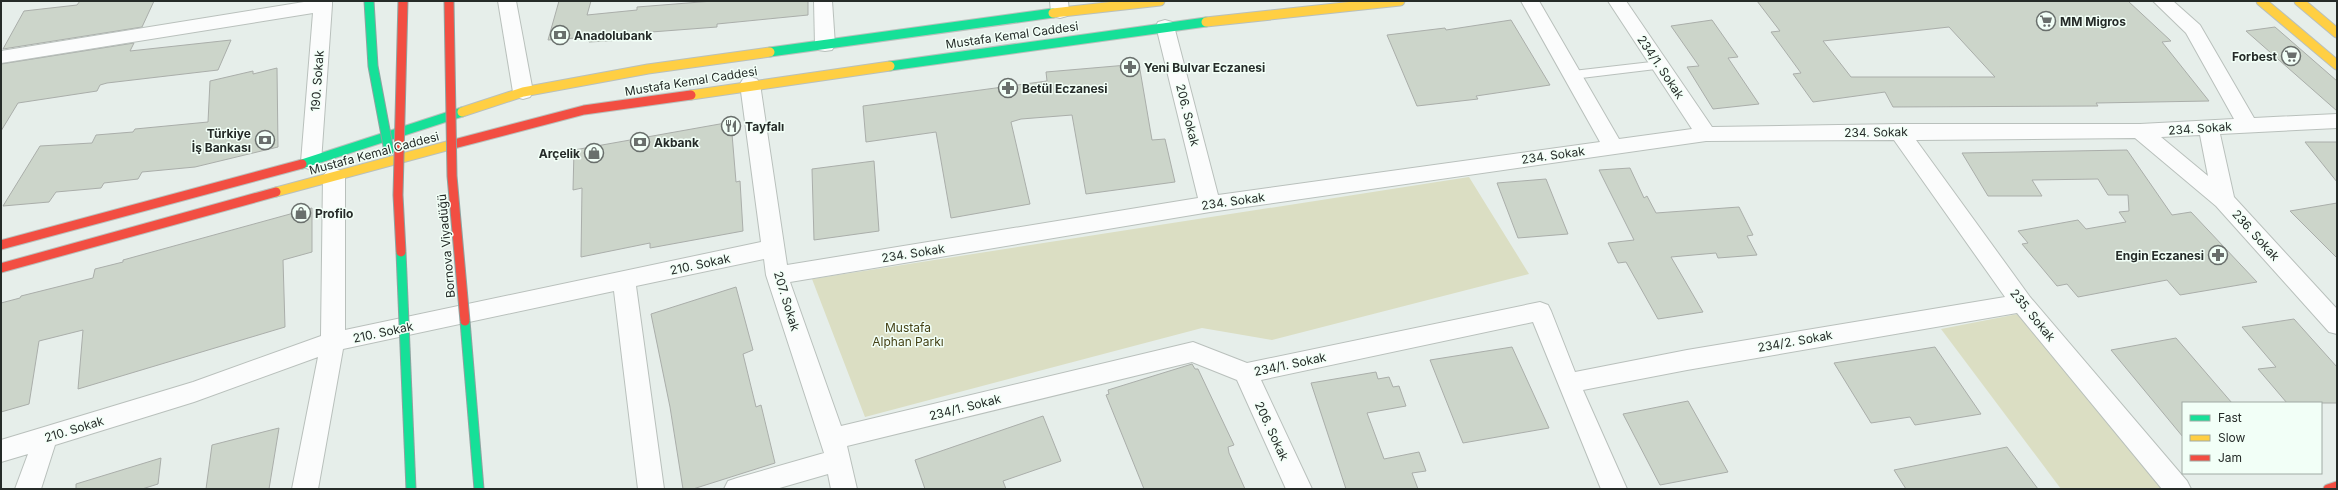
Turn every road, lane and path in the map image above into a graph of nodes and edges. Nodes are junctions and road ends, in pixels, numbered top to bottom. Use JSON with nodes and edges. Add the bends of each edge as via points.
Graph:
{"nodes":[{"id":1,"x":369,"y":1,"type":"edge"},
{"id":2,"x":403,"y":1,"type":"edge"},
{"id":3,"x":448,"y":1,"type":"edge"},
{"id":4,"x":508,"y":1,"type":"edge"},
{"id":5,"x":823,"y":1,"type":"edge"},
{"id":6,"x":1160,"y":1,"type":"edge"},
{"id":7,"x":1400,"y":1,"type":"edge"},
{"id":8,"x":1530,"y":1,"type":"edge"},
{"id":9,"x":1617,"y":1,"type":"edge"},
{"id":10,"x":2162,"y":1,"type":"edge"},
{"id":11,"x":2260,"y":1,"type":"edge"},
{"id":12,"x":2299,"y":1,"type":"edge"},
{"id":13,"x":323,"y":3,"type":"edge"},
{"id":14,"x":1060,"y":7,"type":"edge"},
{"id":15,"x":1165,"y":26,"type":"junction"},
{"id":16,"x":2337,"y":33,"type":"edge"},
{"id":17,"x":825,"y":46,"type":"junction"},
{"id":18,"x":1,"y":57,"type":"edge"},
{"id":19,"x":1660,"y":64,"type":"junction"},
{"id":20,"x":2337,"y":65,"type":"edge"},
{"id":21,"x":1572,"y":75,"type":"junction"},
{"id":22,"x":750,"y":84,"type":"junction"},
{"id":23,"x":523,"y":92,"type":"junction"},
{"id":24,"x":2337,"y":122,"type":"edge"},
{"id":25,"x":2247,"y":124,"type":"junction"},
{"id":26,"x":2209,"y":129,"type":"junction"},
{"id":27,"x":1899,"y":131,"type":"junction"},
{"id":28,"x":2140,"y":131,"type":"junction"},
{"id":29,"x":1706,"y":134,"type":"junction"},
{"id":30,"x":1613,"y":147,"type":"junction"},
{"id":31,"x":311,"y":162,"type":"junction"},
{"id":32,"x":334,"y":176,"type":"junction"},
{"id":33,"x":398,"y":195,"type":"junction"},
{"id":34,"x":2224,"y":200,"type":"junction"},
{"id":35,"x":1210,"y":204,"type":"junction"},
{"id":36,"x":1,"y":245,"type":"edge"},
{"id":37,"x":774,"y":248,"type":"junction"},
{"id":38,"x":1,"y":268,"type":"edge"},
{"id":39,"x":777,"y":275,"type":"junction"},
{"id":40,"x":624,"y":280,"type":"junction"},
{"id":41,"x":2022,"y":303,"type":"junction"},
{"id":42,"x":2337,"y":325,"type":"edge"},
{"id":43,"x":333,"y":342,"type":"junction"},
{"id":44,"x":1246,"y":373,"type":"junction"},
{"id":45,"x":1568,"y":383,"type":"junction"},
{"id":46,"x":44,"y":439,"type":"junction"},
{"id":47,"x":835,"y":449,"type":"junction"},
{"id":48,"x":1,"y":451,"type":"edge"},
{"id":49,"x":2337,"y":486,"type":"edge"},
{"id":50,"x":28,"y":489,"type":"edge"},
{"id":51,"x":305,"y":489,"type":"edge"},
{"id":52,"x":411,"y":489,"type":"edge"},
{"id":53,"x":479,"y":489,"type":"edge"},
{"id":54,"x":651,"y":489,"type":"edge"},
{"id":55,"x":737,"y":489,"type":"edge"},
{"id":56,"x":844,"y":489,"type":"edge"},
{"id":57,"x":1299,"y":489,"type":"edge"},
{"id":58,"x":1614,"y":489,"type":"edge"},
{"id":59,"x":2178,"y":489,"type":"edge"},
{"id":60,"x":2328,"y":489,"type":"edge"}],
"edges":[{"from":1,"to":33,"type":"main road","bridge":true,"via":[[373,66]]},
{"from":2,"to":33,"type":"main road","bridge":true},
{"from":3,"to":53,"type":"main road","name":"Bornova Viyadüğü","bridge":true,"via":[[452,176]]},
{"from":4,"to":23,"type":"street"},
{"from":5,"to":17,"type":"street"},
{"from":6,"to":14,"type":"main road","name":"Mustafa Kemal Caddesi"},
{"from":7,"to":15,"type":"main road","name":"Mustafa Kemal Caddesi"},
{"from":8,"to":21,"type":"street"},
{"from":9,"to":19,"type":"street","name":"234/1. Sokak"},
{"from":10,"to":25,"type":"street","via":[[2193,29]]},
{"from":11,"to":20,"type":"main road"},
{"from":12,"to":16,"type":"main road"},
{"from":13,"to":18,"type":"street"},
{"from":13,"to":31,"type":"street","name":"190. Sokak"},
{"from":14,"to":17,"type":"main road","name":"Mustafa Kemal Caddesi"},
{"from":15,"to":22,"type":"main road","name":"Mustafa Kemal Caddesi"},
{"from":15,"to":35,"type":"street","name":"206. Sokak"},
{"from":17,"to":23,"type":"main road","name":"Mustafa Kemal Caddesi","via":[[648,69]]},
{"from":19,"to":21,"type":"lane"},
{"from":19,"to":29,"type":"street","name":"234/1. Sokak"},
{"from":21,"to":30,"type":"street"},
{"from":22,"to":32,"type":"main road","name":"Mustafa Kemal Caddesi","via":[[584,110]]},
{"from":22,"to":37,"type":"street","name":"207. Sokak"},
{"from":23,"to":31,"type":"main road","name":"Mustafa Kemal Caddesi"},
{"from":24,"to":25,"type":"street","name":"234. Sokak"},
{"from":25,"to":26,"type":"street","name":"234. Sokak"},
{"from":26,"to":28,"type":"street","name":"234. Sokak"},
{"from":26,"to":34,"type":"street","name":"236. Sokak"},
{"from":27,"to":28,"type":"street","name":"234. Sokak"},
{"from":27,"to":29,"type":"street","name":"234. Sokak"},
{"from":27,"to":41,"type":"street","name":"235. Sokak"},
{"from":28,"to":34,"type":"street"},
{"from":29,"to":30,"type":"street","name":"234. Sokak"},
{"from":30,"to":35,"type":"street","name":"234. Sokak"},
{"from":31,"to":36,"type":"main road","name":"Mustafa Kemal Caddesi"},
{"from":32,"to":38,"type":"main road","name":"Mustafa Kemal Caddesi"},
{"from":32,"to":43,"type":"street"},
{"from":33,"to":52,"type":"main road","bridge":true},
{"from":34,"to":42,"type":"street","name":"236. Sokak"},
{"from":35,"to":39,"type":"street","name":"234. Sokak"},
{"from":37,"to":39,"type":"street","name":"207. Sokak"},
{"from":37,"to":40,"type":"street","name":"210. Sokak"},
{"from":39,"to":47,"type":"street","name":"207. Sokak"},
{"from":40,"to":43,"type":"street","name":"210. Sokak"},
{"from":40,"to":54,"type":"street"},
{"from":41,"to":45,"type":"street","name":"234/2. Sokak","via":[[1687,360]]},
{"from":41,"to":59,"type":"street","name":"235. Sokak"},
{"from":43,"to":46,"type":"street","name":"210. Sokak","via":[[194,392]]},
{"from":43,"to":51,"type":"street"},
{"from":44,"to":45,"type":"street","name":"234/1. Sokak","via":[[1540,311]]},
{"from":44,"to":47,"type":"street","name":"234/1. Sokak","via":[[1193,352]]},
{"from":44,"to":57,"type":"street","name":"206. Sokak"},
{"from":45,"to":58,"type":"street","name":"234/1. Sokak"},
{"from":46,"to":48,"type":"street","name":"210. Sokak"},
{"from":46,"to":50,"type":"street"},
{"from":47,"to":55,"type":"street","name":"234/1. Sokak"},
{"from":47,"to":56,"type":"street","name":"207. Sokak"},
{"from":49,"to":60,"type":"main road"}]}
